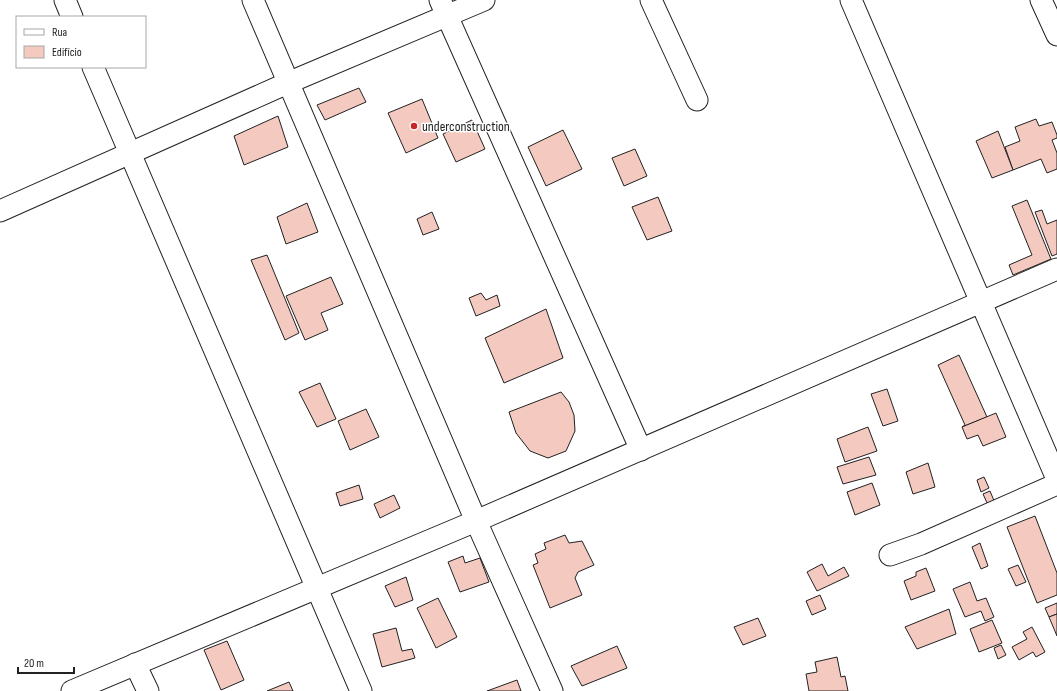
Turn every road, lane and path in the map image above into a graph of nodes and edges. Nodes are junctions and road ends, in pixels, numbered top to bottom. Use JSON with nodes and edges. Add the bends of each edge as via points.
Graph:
{"nodes":[{"id":1,"x":65,"y":0,"type":"edge"},
{"id":2,"x":253,"y":0,"type":"edge"},
{"id":3,"x":484,"y":0,"type":"edge"},
{"id":4,"x":651,"y":0,"type":"edge"},
{"id":5,"x":852,"y":0,"type":"edge"},
{"id":6,"x":1041,"y":0,"type":"edge"},
{"id":7,"x":443,"y":8,"type":"edge"},
{"id":8,"x":72,"y":16,"type":"edge"},
{"id":9,"x":1057,"y":35,"type":"edge"},
{"id":10,"x":93,"y":68,"type":"edge"},
{"id":11,"x":290,"y":82,"type":"junction"},
{"id":12,"x":697,"y":100,"type":"dead end"},
{"id":13,"x":130,"y":153,"type":"junction"},
{"id":14,"x":0,"y":210,"type":"edge"},
{"id":15,"x":1057,"y":269,"type":"edge"},
{"id":16,"x":981,"y":302,"type":"junction"},
{"id":17,"x":641,"y":450,"type":"junction"},
{"id":18,"x":1057,"y":479,"type":"edge"},
{"id":19,"x":1057,"y":484,"type":"edge"},
{"id":20,"x":476,"y":521,"type":"junction"},
{"id":21,"x":890,"y":555,"type":"dead end"},
{"id":22,"x":316,"y":588,"type":"junction"},
{"id":23,"x":135,"y":664,"type":"junction"},
{"id":24,"x":72,"y":691,"type":"edge"},
{"id":25,"x":148,"y":691,"type":"edge"},
{"id":26,"x":361,"y":691,"type":"edge"},
{"id":27,"x":552,"y":691,"type":"edge"}],
"edges":[{"from":1,"to":8,"type":"street"},
{"from":2,"to":11,"type":"street"},
{"from":3,"to":7,"type":"street"},
{"from":4,"to":12,"type":"street"},
{"from":5,"to":16,"type":"street"},
{"from":6,"to":9,"type":"street"},
{"from":7,"to":11,"type":"street"},
{"from":7,"to":17,"type":"street"},
{"from":10,"to":13,"type":"street"},
{"from":11,"to":13,"type":"street"},
{"from":11,"to":20,"type":"street"},
{"from":13,"to":14,"type":"street"},
{"from":13,"to":22,"type":"street"},
{"from":15,"to":16,"type":"street"},
{"from":16,"to":17,"type":"street"},
{"from":16,"to":18,"type":"street"},
{"from":17,"to":20,"type":"street"},
{"from":19,"to":21,"type":"street","via":[[921,544]]},
{"from":20,"to":22,"type":"street"},
{"from":20,"to":27,"type":"street"},
{"from":22,"to":23,"type":"street"},
{"from":22,"to":26,"type":"street"},
{"from":23,"to":24,"type":"street"},
{"from":23,"to":25,"type":"street"}]}
